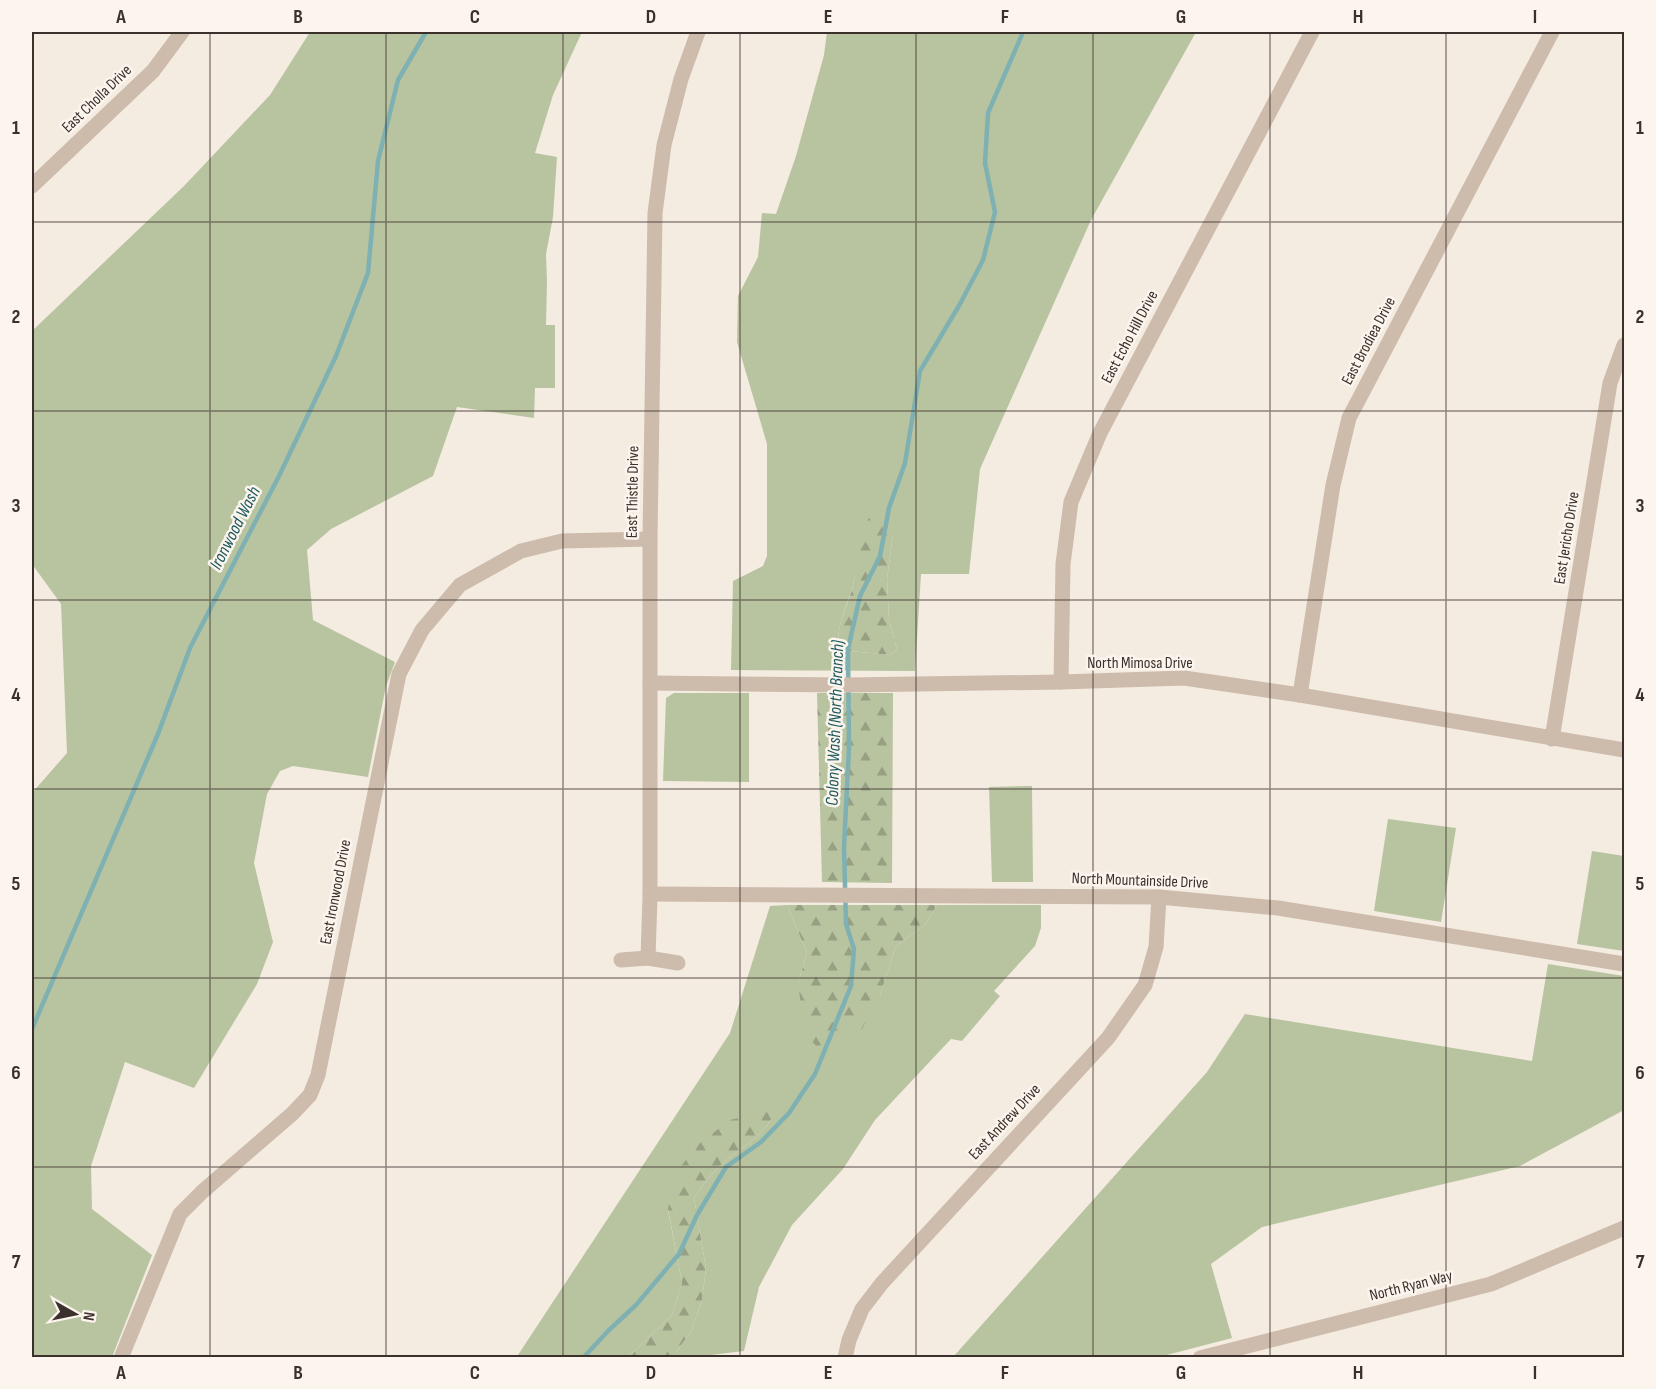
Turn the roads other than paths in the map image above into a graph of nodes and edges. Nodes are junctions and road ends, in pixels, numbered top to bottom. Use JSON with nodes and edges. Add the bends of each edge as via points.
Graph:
{"nodes":[{"id":1,"x":182,"y":32,"type":"edge"},
{"id":2,"x":698,"y":32,"type":"edge"},
{"id":3,"x":1312,"y":32,"type":"edge"},
{"id":4,"x":1552,"y":32,"type":"edge"},
{"id":5,"x":32,"y":186,"type":"edge"},
{"id":6,"x":1624,"y":345,"type":"edge"},
{"id":7,"x":650,"y":538,"type":"junction"},
{"id":8,"x":1061,"y":682,"type":"junction"},
{"id":9,"x":650,"y":683,"type":"junction"},
{"id":10,"x":1300,"y":695,"type":"junction"},
{"id":11,"x":1552,"y":739,"type":"junction"},
{"id":12,"x":1624,"y":750,"type":"edge"},
{"id":13,"x":650,"y":894,"type":"junction"},
{"id":14,"x":1160,"y":897,"type":"junction"},
{"id":15,"x":648,"y":958,"type":"junction"},
{"id":16,"x":621,"y":960,"type":"dead end"},
{"id":17,"x":678,"y":963,"type":"dead end"},
{"id":18,"x":1624,"y":964,"type":"edge"},
{"id":19,"x":1624,"y":1228,"type":"edge"},
{"id":20,"x":121,"y":1358,"type":"edge"},
{"id":21,"x":845,"y":1358,"type":"edge"},
{"id":22,"x":1200,"y":1358,"type":"edge"}],
"edges":[{"from":1,"to":5,"type":"street","name":"East Cholla Drive","via":[[153,71]]},
{"from":2,"to":7,"type":"street","name":"East Thistle Drive","via":[[664,145],[655,213]]},
{"from":3,"to":8,"type":"street","name":"East Echo Hill Drive","via":[[1100,434],[1071,502],[1063,564]]},
{"from":4,"to":10,"type":"street","name":"East Brodiea Drive","via":[[1349,418],[1333,485]]},
{"from":6,"to":11,"type":"street","name":"East Jericho Drive","via":[[1610,383]]},
{"from":7,"to":9,"type":"street","name":"East Thistle Drive"},
{"from":7,"to":20,"type":"street","name":"East Ironwood Drive","via":[[562,541],[521,551],[460,585],[422,630],[399,674],[318,1075],[310,1095],[180,1214]]},
{"from":8,"to":9,"type":"street","name":"North Mimosa Drive"},
{"from":8,"to":10,"type":"street","name":"North Mimosa Drive","via":[[1184,678]]},
{"from":9,"to":13,"type":"street","name":"East Thistle Drive"},
{"from":10,"to":11,"type":"street","name":"North Mimosa Drive"},
{"from":11,"to":12,"type":"street","name":"North Mimosa Drive"},
{"from":13,"to":14,"type":"street","name":"North Mountainside Drive"},
{"from":13,"to":15,"type":"street","name":"East Thistle Drive"},
{"from":14,"to":18,"type":"street","name":"North Mountainside Drive","via":[[1278,908]]},
{"from":14,"to":21,"type":"street","name":"East Andrew Drive","via":[[1156,947],[1145,985],[1108,1038],[861,1309]]},
{"from":15,"to":16,"type":"street"},
{"from":15,"to":17,"type":"street"},
{"from":19,"to":22,"type":"street","name":"North Ryan Way","via":[[1491,1284]]}]}
